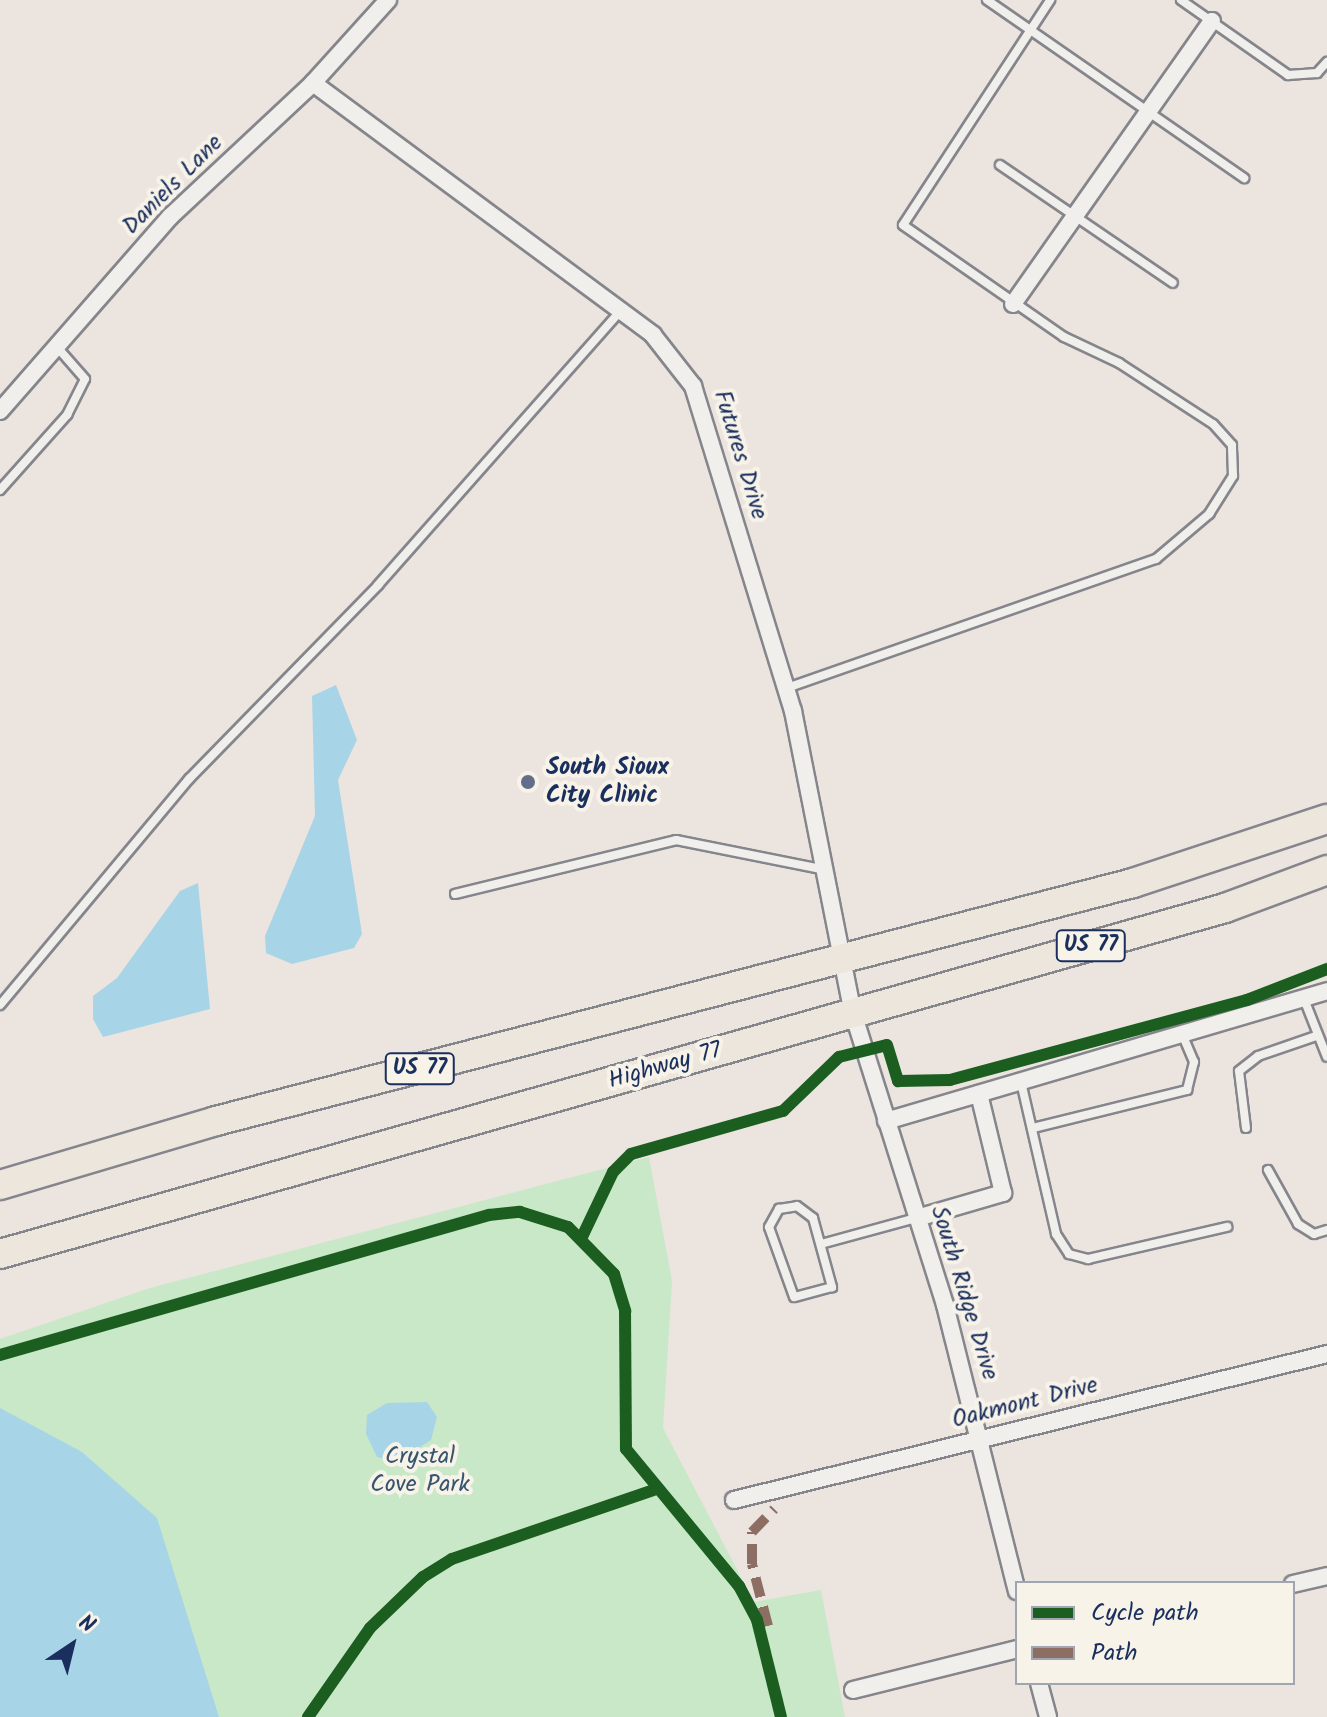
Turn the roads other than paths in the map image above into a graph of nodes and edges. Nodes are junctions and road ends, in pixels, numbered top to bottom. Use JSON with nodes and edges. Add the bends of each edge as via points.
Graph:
{"nodes":[{"id":1,"x":388,"y":0,"type":"edge"},
{"id":2,"x":987,"y":0,"type":"edge"},
{"id":3,"x":1050,"y":0,"type":"edge"},
{"id":4,"x":1181,"y":0,"type":"edge"},
{"id":5,"x":1212,"y":21,"type":"junction"},
{"id":6,"x":1030,"y":30,"type":"junction"},
{"id":7,"x":1327,"y":62,"type":"edge"},
{"id":8,"x":313,"y":83,"type":"junction"},
{"id":9,"x":1148,"y":112,"type":"junction"},
{"id":10,"x":1000,"y":165,"type":"dead end"},
{"id":11,"x":1244,"y":178,"type":"dead end"},
{"id":12,"x":1075,"y":216,"type":"junction"},
{"id":13,"x":1173,"y":283,"type":"dead end"},
{"id":14,"x":1013,"y":304,"type":"junction"},
{"id":15,"x":620,"y":311,"type":"junction"},
{"id":16,"x":56,"y":347,"type":"junction"},
{"id":17,"x":4,"y":400,"type":"edge"},
{"id":18,"x":0,"y":490,"type":"edge"},
{"id":19,"x":787,"y":688,"type":"junction"},
{"id":20,"x":1327,"y":819,"type":"edge"},
{"id":21,"x":821,"y":869,"type":"junction"},
{"id":22,"x":1327,"y":870,"type":"edge"},
{"id":23,"x":455,"y":894,"type":"dead end"},
{"id":24,"x":841,"y":959,"type":"junction"},
{"id":25,"x":1327,"y":991,"type":"edge"},
{"id":26,"x":1304,"y":999,"type":"junction"},
{"id":27,"x":0,"y":1005,"type":"edge"},
{"id":28,"x":853,"y":1013,"type":"junction"},
{"id":29,"x":1183,"y":1036,"type":"junction"},
{"id":30,"x":1316,"y":1036,"type":"junction"},
{"id":31,"x":1327,"y":1057,"type":"edge"},
{"id":32,"x":1021,"y":1082,"type":"junction"},
{"id":33,"x":979,"y":1094,"type":"junction"},
{"id":34,"x":886,"y":1121,"type":"junction"},
{"id":35,"x":1033,"y":1128,"type":"junction"},
{"id":36,"x":1246,"y":1128,"type":"dead end"},
{"id":37,"x":1268,"y":1170,"type":"dead end"},
{"id":38,"x":0,"y":1185,"type":"edge"},
{"id":39,"x":917,"y":1218,"type":"junction"},
{"id":40,"x":1227,"y":1227,"type":"dead end"},
{"id":41,"x":1327,"y":1230,"type":"edge"},
{"id":42,"x":821,"y":1244,"type":"junction"},
{"id":43,"x":0,"y":1254,"type":"edge"},
{"id":44,"x":1327,"y":1354,"type":"edge"},
{"id":45,"x":981,"y":1438,"type":"junction"},
{"id":46,"x":734,"y":1500,"type":"dead end"},
{"id":47,"x":1327,"y":1576,"type":"edge"},
{"id":48,"x":1015,"y":1582,"type":"edge"},
{"id":49,"x":1295,"y":1584,"type":"edge"},
{"id":50,"x":1015,"y":1650,"type":"edge"},
{"id":51,"x":1040,"y":1685,"type":"edge"},
{"id":52,"x":853,"y":1690,"type":"dead end"},
{"id":53,"x":1048,"y":1717,"type":"edge"}],
"edges":[{"from":1,"to":8,"type":"street","name":"Daniels Lane"},
{"from":2,"to":6,"type":"lane"},
{"from":3,"to":6,"type":"lane"},
{"from":4,"to":5,"type":"lane"},
{"from":5,"to":7,"type":"lane","via":[[1288,75],[1317,73]]},
{"from":5,"to":9,"type":"street"},
{"from":6,"to":9,"type":"lane"},
{"from":6,"to":14,"type":"lane","via":[[903,216],[915,238]]},
{"from":8,"to":15,"type":"street","name":"Futures Drive"},
{"from":8,"to":16,"type":"street","name":"Daniels Lane","via":[[171,216]]},
{"from":9,"to":11,"type":"lane"},
{"from":9,"to":12,"type":"street"},
{"from":10,"to":12,"type":"lane"},
{"from":12,"to":13,"type":"lane"},
{"from":12,"to":14,"type":"street"},
{"from":14,"to":19,"type":"lane","via":[[1119,363],[1225,435],[1234,466],[1223,496],[1156,559]]},
{"from":15,"to":19,"type":"street","name":"Futures Drive","via":[[673,355],[693,386]]},
{"from":15,"to":27,"type":"lane","via":[[378,585],[189,779]]},
{"from":16,"to":17,"type":"street","name":"Daniels Lane"},
{"from":16,"to":18,"type":"lane","via":[[85,379],[67,415]]},
{"from":19,"to":21,"type":"street","name":"Futures Drive"},
{"from":20,"to":24,"type":"highway","number":"US 77","via":[[1177,871]]},
{"from":21,"to":23,"type":"lane","via":[[676,840]]},
{"from":21,"to":24,"type":"street","name":"Futures Drive"},
{"from":22,"to":28,"type":"highway","name":"Highway 77","number":"US 77","via":[[1225,908]]},
{"from":24,"to":28,"type":"street","name":"Futures Drive"},
{"from":24,"to":38,"type":"highway","number":"US 77","via":[[216,1121]]},
{"from":25,"to":26,"type":"street"},
{"from":26,"to":29,"type":"street"},
{"from":26,"to":30,"type":"lane"},
{"from":28,"to":34,"type":"street","name":"South Ridge Drive"},
{"from":28,"to":43,"type":"highway","name":"Highway 77","number":"US 77"},
{"from":29,"to":32,"type":"street"},
{"from":29,"to":35,"type":"lane","via":[[1194,1062],[1187,1090]]},
{"from":30,"to":31,"type":"lane"},
{"from":30,"to":36,"type":"lane","via":[[1258,1056],[1239,1071]]},
{"from":32,"to":33,"type":"street"},
{"from":32,"to":35,"type":"lane"},
{"from":33,"to":34,"type":"street"},
{"from":33,"to":39,"type":"street","via":[[1003,1193]]},
{"from":34,"to":39,"type":"street","name":"South Ridge Drive"},
{"from":35,"to":40,"type":"lane","via":[[1056,1234],[1069,1254],[1088,1259]]},
{"from":37,"to":41,"type":"lane","via":[[1298,1224],[1314,1234]]},
{"from":39,"to":42,"type":"lane"},
{"from":39,"to":45,"type":"street","name":"South Ridge Drive"},
{"from":42,"to":42,"type":"lane","via":[[832,1287],[794,1297],[769,1227],[779,1209],[797,1206],[813,1218]]},
{"from":44,"to":45,"type":"street","name":"Oakmont Drive"},
{"from":45,"to":46,"type":"street","name":"Oakmont Drive"},
{"from":45,"to":48,"type":"street","name":"South Ridge Drive"},
{"from":47,"to":49,"type":"street"},
{"from":50,"to":52,"type":"street"},
{"from":51,"to":53,"type":"street"}]}
